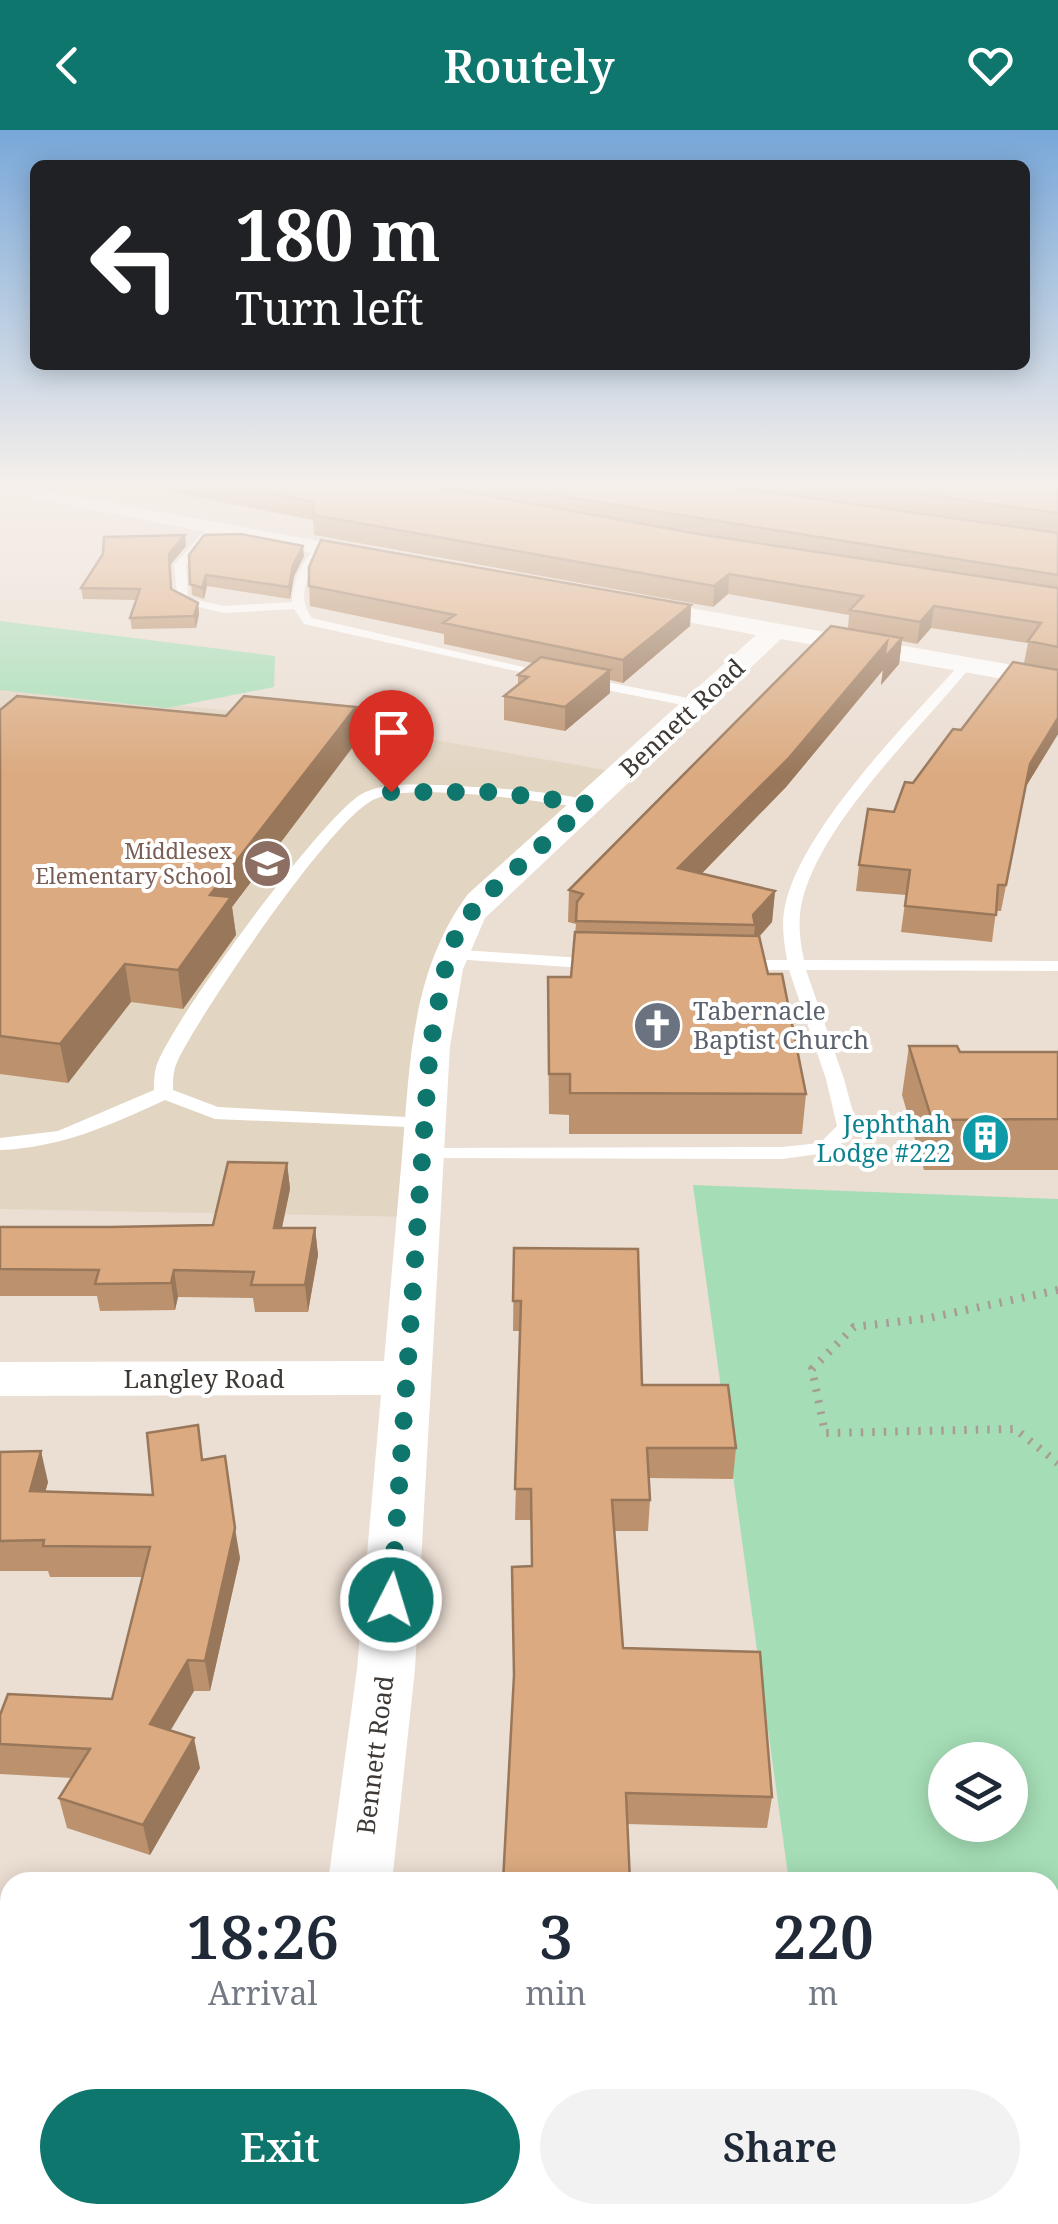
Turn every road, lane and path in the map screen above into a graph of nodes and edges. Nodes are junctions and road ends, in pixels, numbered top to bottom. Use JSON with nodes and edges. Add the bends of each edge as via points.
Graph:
{"nodes":[{"id":1,"x":181,"y":580,"type":"edge"},
{"id":2,"x":302,"y":580,"type":"edge"},
{"id":3,"x":610,"y":601,"type":"edge"},
{"id":4,"x":300,"y":605,"type":"junction"},
{"id":5,"x":775,"y":631,"type":"junction"},
{"id":6,"x":966,"y":666,"type":"junction"},
{"id":7,"x":1058,"y":681,"type":"edge"},
{"id":8,"x":698,"y":704,"type":"junction"},
{"id":9,"x":588,"y":804,"type":"junction"},
{"id":10,"x":448,"y":954,"type":"junction"},
{"id":11,"x":798,"y":963,"type":"junction"},
{"id":12,"x":612,"y":964,"type":"edge"},
{"id":13,"x":714,"y":965,"type":"edge"},
{"id":14,"x":1058,"y":966,"type":"edge"},
{"id":15,"x":164,"y":1093,"type":"junction"},
{"id":16,"x":424,"y":1139,"type":"junction"},
{"id":17,"x":0,"y":1144,"type":"edge"},
{"id":18,"x":1058,"y":1290,"type":"edge"},
{"id":19,"x":408,"y":1378,"type":"junction"},
{"id":20,"x":0,"y":1379,"type":"edge"},
{"id":21,"x":1058,"y":1463,"type":"edge"},
{"id":22,"x":361,"y":1872,"type":"edge"}],
"edges":[{"from":1,"to":4,"type":"lane","via":[[182,600],[195,606]]},
{"from":2,"to":4,"type":"lane"},
{"from":3,"to":5,"type":"street"},
{"from":4,"to":8,"type":"lane","via":[[308,621],[342,632]]},
{"from":5,"to":6,"type":"street"},
{"from":5,"to":8,"type":"street","name":"Bennett Road"},
{"from":6,"to":7,"type":"street"},
{"from":6,"to":11,"type":"lane","via":[[834,823],[798,889],[790,938]]},
{"from":8,"to":9,"type":"street","name":"Bennett Road"},
{"from":9,"to":10,"type":"street","name":"Bennett Road","via":[[480,901]]},
{"from":9,"to":15,"type":"lane","via":[[495,792],[391,792],[352,804],[212,992],[168,1061]]},
{"from":10,"to":12,"type":"lane"},
{"from":10,"to":16,"type":"street","name":"Bennett Road","via":[[430,1046]]},
{"from":11,"to":13,"type":"lane"},
{"from":11,"to":14,"type":"lane"},
{"from":11,"to":16,"type":"lane","via":[[848,1127],[826,1148],[782,1153]]},
{"from":15,"to":16,"type":"lane","via":[[215,1113]]},
{"from":15,"to":17,"type":"lane","via":[[60,1137]]},
{"from":16,"to":19,"type":"street","name":"Bennett Road"},
{"from":18,"to":21,"type":"path","via":[[929,1318],[854,1326],[812,1370],[825,1433],[1015,1428]]},
{"from":19,"to":20,"type":"street","name":"Langley Road"},
{"from":19,"to":22,"type":"street","name":"Bennett Road","via":[[386,1669]]}]}
